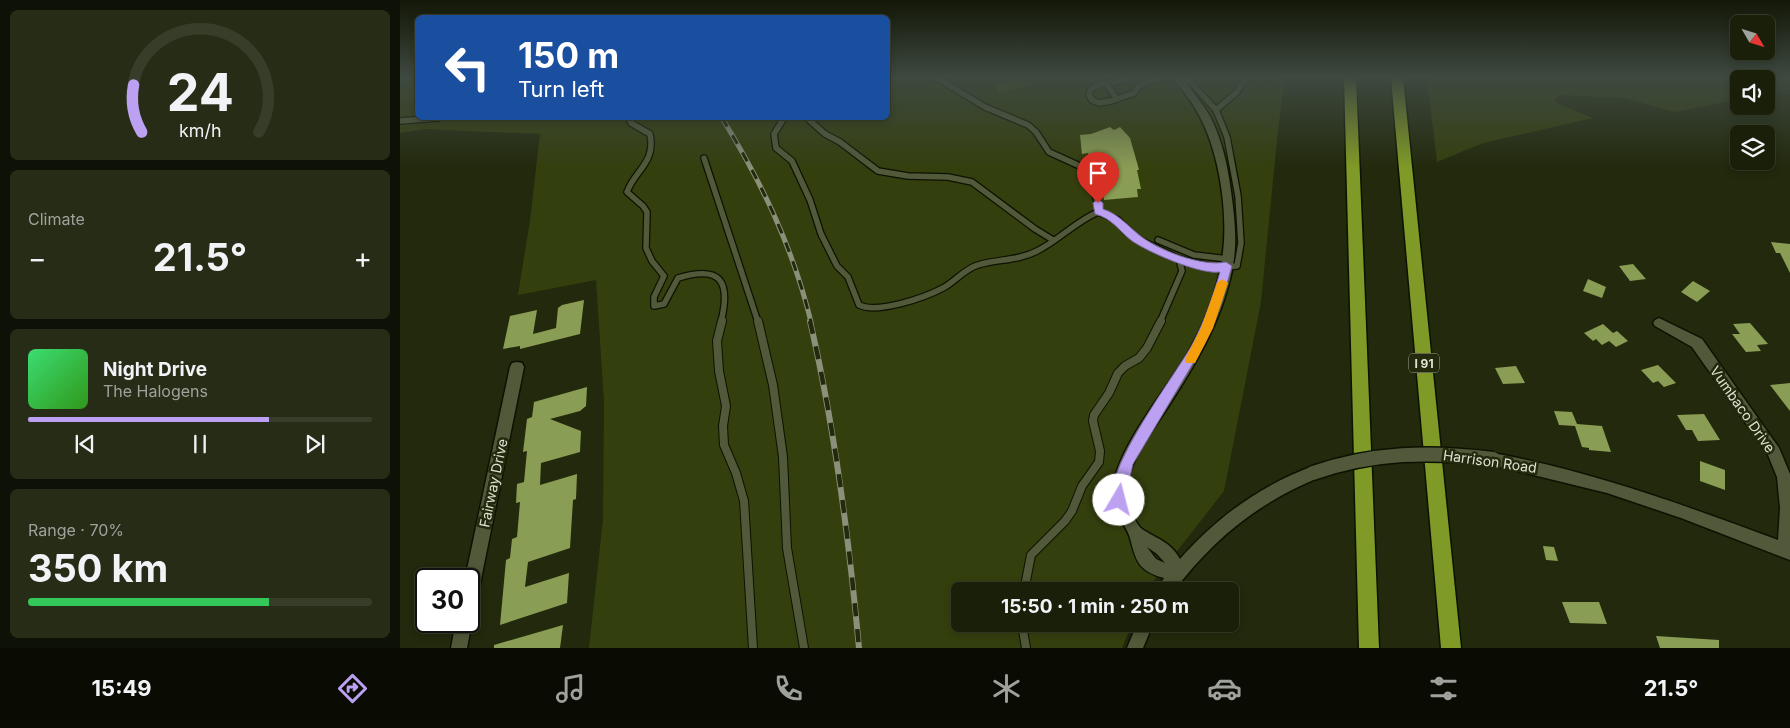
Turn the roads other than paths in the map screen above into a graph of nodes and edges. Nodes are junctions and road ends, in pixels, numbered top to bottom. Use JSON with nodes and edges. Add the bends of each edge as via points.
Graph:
{"nodes":[{"id":1,"x":988,"y":108,"type":"edge"},
{"id":2,"x":1199,"y":108,"type":"edge"},
{"id":3,"x":1351,"y":108,"type":"edge"},
{"id":4,"x":1399,"y":108,"type":"edge"},
{"id":5,"x":1216,"y":110,"type":"edge"},
{"id":6,"x":415,"y":120,"type":"edge"},
{"id":7,"x":630,"y":120,"type":"edge"},
{"id":8,"x":783,"y":120,"type":"edge"},
{"id":9,"x":809,"y":120,"type":"edge"},
{"id":10,"x":400,"y":121,"type":"edge"},
{"id":11,"x":704,"y":158,"type":"dead end"},
{"id":12,"x":1098,"y":212,"type":"junction"},
{"id":13,"x":1053,"y":240,"type":"junction"},
{"id":14,"x":1158,"y":240,"type":"dead end"},
{"id":15,"x":1178,"y":259,"type":"junction"},
{"id":16,"x":1227,"y":263,"type":"junction"},
{"id":17,"x":664,"y":276,"type":"junction"},
{"id":18,"x":678,"y":278,"type":"junction"},
{"id":19,"x":1659,"y":323,"type":"dead end"},
{"id":20,"x":517,"y":367,"type":"dead end"},
{"id":21,"x":1788,"y":551,"type":"edge"},
{"id":22,"x":475,"y":568,"type":"edge"},
{"id":23,"x":1178,"y":572,"type":"junction"},
{"id":24,"x":1026,"y":582,"type":"edge"},
{"id":25,"x":1171,"y":582,"type":"edge"},
{"id":26,"x":1023,"y":632,"type":"edge"},
{"id":27,"x":1141,"y":632,"type":"edge"},
{"id":28,"x":461,"y":633,"type":"edge"},
{"id":29,"x":458,"y":648,"type":"edge"},
{"id":30,"x":753,"y":648,"type":"edge"},
{"id":31,"x":804,"y":648,"type":"edge"},
{"id":32,"x":1026,"y":648,"type":"edge"},
{"id":33,"x":1134,"y":648,"type":"edge"},
{"id":34,"x":1368,"y":648,"type":"edge"},
{"id":35,"x":1451,"y":648,"type":"edge"}],
"edges":[{"from":1,"to":12,"type":"lane","via":[[1028,125],[1049,152],[1082,167],[1094,187]]},
{"from":2,"to":16,"type":"street","via":[[1222,162],[1230,215]]},
{"from":3,"to":34,"type":"highway"},
{"from":4,"to":35,"type":"highway","number":"I 91"},
{"from":5,"to":16,"type":"lane","via":[[1226,137],[1238,196],[1242,243],[1237,266]]},
{"from":6,"to":10,"type":"lane"},
{"from":7,"to":17,"type":"lane","via":[[650,134],[652,139],[644,168],[627,192],[645,209],[647,252]]},
{"from":8,"to":13,"type":"lane","via":[[774,134],[776,148],[793,162],[837,266],[848,278],[862,307],[873,310],[887,308],[943,288],[977,265],[1022,257]]},
{"from":9,"to":13,"type":"lane","via":[[878,171],[972,182]]},
{"from":11,"to":31,"type":"lane","via":[[761,330],[773,385],[782,457],[787,548]]},
{"from":12,"to":13,"type":"lane"},
{"from":12,"to":15,"type":"lane","via":[[1118,220],[1136,238]]},
{"from":14,"to":16,"type":"lane","via":[[1194,255]]},
{"from":15,"to":16,"type":"lane","via":[[1216,268]]},
{"from":15,"to":24,"type":"lane","via":[[1182,272],[1148,348],[1118,373],[1094,415],[1099,462],[1082,486],[1065,521],[1031,555]]},
{"from":16,"to":23,"type":"street","via":[[1216,304],[1198,345],[1127,462],[1119,490],[1119,500],[1137,536],[1140,551],[1162,572]]},
{"from":17,"to":18,"type":"lane"},
{"from":17,"to":18,"type":"lane","via":[[654,297],[654,306],[664,304]]},
{"from":18,"to":30,"type":"lane","via":[[713,274],[719,278],[725,291],[726,303],[717,341],[726,406],[724,445],[745,507]]},
{"from":19,"to":21,"type":"street","name":"Vumbaco Drive","via":[[1697,343],[1774,452],[1784,477]]},
{"from":20,"to":22,"type":"street","name":"Fairway Drive"},
{"from":21,"to":23,"type":"street","name":"Harrison Road","bridge":true,"via":[[1609,486],[1548,470],[1442,453],[1398,454],[1348,462],[1276,489],[1234,516],[1208,538]]},
{"from":23,"to":25,"type":"street","name":"Harrison Road"},
{"from":26,"to":32,"type":"lane"},
{"from":27,"to":33,"type":"street"},
{"from":28,"to":29,"type":"street"}]}
